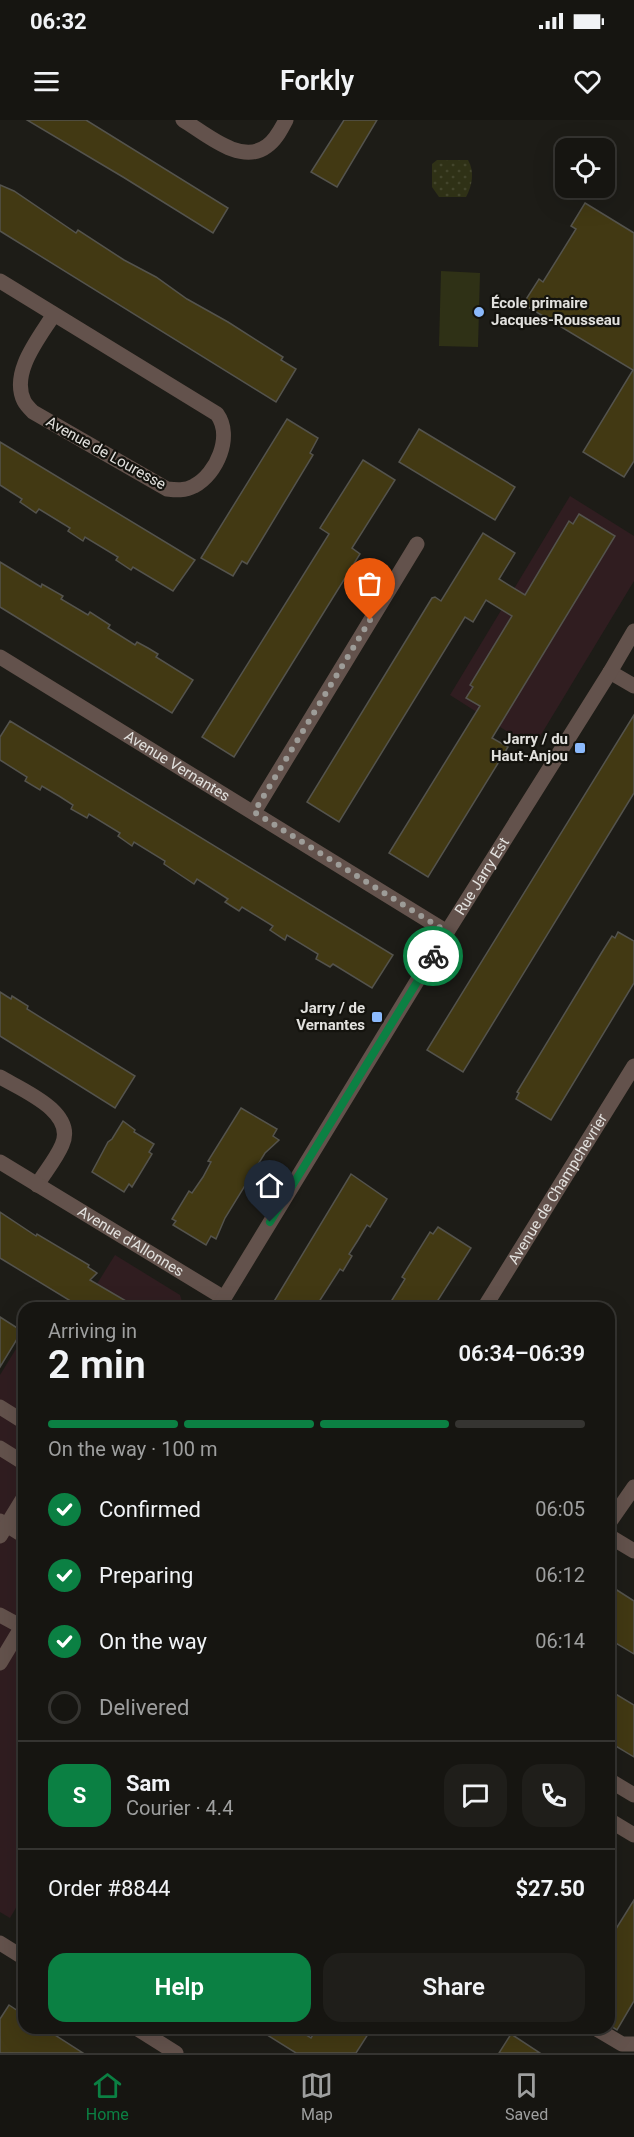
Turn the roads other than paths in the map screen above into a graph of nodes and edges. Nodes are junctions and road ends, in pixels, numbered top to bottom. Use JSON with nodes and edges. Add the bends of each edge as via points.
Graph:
{"nodes":[{"id":1,"x":183,"y":120,"type":"edge"},
{"id":2,"x":286,"y":120,"type":"edge"},
{"id":3,"x":0,"y":280,"type":"edge"},
{"id":4,"x":54,"y":314,"type":"junction"},
{"id":5,"x":417,"y":544,"type":"dead end"},
{"id":6,"x":634,"y":631,"type":"edge"},
{"id":7,"x":629,"y":650,"type":"edge"},
{"id":8,"x":0,"y":657,"type":"edge"},
{"id":9,"x":610,"y":672,"type":"junction"},
{"id":10,"x":634,"y":686,"type":"edge"},
{"id":11,"x":254,"y":812,"type":"junction"},
{"id":12,"x":447,"y":932,"type":"junction"},
{"id":13,"x":633,"y":1068,"type":"edge"},
{"id":14,"x":0,"y":1077,"type":"edge"},
{"id":15,"x":0,"y":1162,"type":"edge"},
{"id":16,"x":37,"y":1185,"type":"junction"},
{"id":17,"x":219,"y":1302,"type":"edge"},
{"id":18,"x":222,"y":1302,"type":"edge"},
{"id":19,"x":488,"y":1302,"type":"edge"},
{"id":20,"x":0,"y":1407,"type":"edge"},
{"id":21,"x":18,"y":1418,"type":"edge"},
{"id":22,"x":0,"y":1448,"type":"edge"},
{"id":23,"x":18,"y":1459,"type":"edge"},
{"id":24,"x":634,"y":1487,"type":"edge"},
{"id":25,"x":18,"y":1505,"type":"edge"},
{"id":26,"x":615,"y":1514,"type":"edge"},
{"id":27,"x":2,"y":1528,"type":"edge"},
{"id":28,"x":18,"y":1534,"type":"edge"},
{"id":29,"x":615,"y":1540,"type":"edge"},
{"id":30,"x":634,"y":1551,"type":"edge"},
{"id":31,"x":0,"y":1615,"type":"edge"},
{"id":32,"x":18,"y":1623,"type":"edge"},
{"id":33,"x":18,"y":1633,"type":"edge"},
{"id":34,"x":0,"y":1663,"type":"edge"},
{"id":35,"x":615,"y":1784,"type":"edge"},
{"id":36,"x":634,"y":1796,"type":"edge"},
{"id":37,"x":615,"y":1824,"type":"edge"},
{"id":38,"x":634,"y":1835,"type":"edge"},
{"id":39,"x":0,"y":1943,"type":"edge"},
{"id":40,"x":18,"y":1954,"type":"edge"},
{"id":41,"x":146,"y":2034,"type":"edge"},
{"id":42,"x":606,"y":2034,"type":"edge"},
{"id":43,"x":634,"y":2044,"type":"edge"},
{"id":44,"x":176,"y":2053,"type":"edge"}],
"edges":[{"from":1,"to":2,"type":"street","via":[[238,152],[255,153],[274,140]]},
{"from":3,"to":4,"type":"street","name":"Avenue de Louresse"},
{"from":4,"to":4,"type":"street","name":"Avenue de Louresse","via":[[217,414],[223,441],[219,457],[204,478],[180,491],[166,489],[33,412],[24,402],[22,371]]},
{"from":5,"to":11,"type":"street"},
{"from":6,"to":7,"type":"street","name":"Rue Jarry Est"},
{"from":7,"to":9,"type":"street","name":"Rue Jarry Est"},
{"from":8,"to":11,"type":"street","name":"Avenue Vernantes"},
{"from":9,"to":10,"type":"street"},
{"from":9,"to":12,"type":"street","name":"Rue Jarry Est"},
{"from":11,"to":12,"type":"street","name":"Avenue Vernantes"},
{"from":12,"to":18,"type":"street","name":"Rue Jarry Est"},
{"from":13,"to":19,"type":"street","name":"Avenue de Champchevrier"},
{"from":14,"to":16,"type":"street","via":[[48,1106],[62,1122],[62,1144]]},
{"from":15,"to":16,"type":"street","name":"Avenue d'Allonnes"},
{"from":16,"to":17,"type":"street","name":"Avenue d'Allonnes"},
{"from":20,"to":21,"type":"street"},
{"from":22,"to":23,"type":"street"},
{"from":24,"to":26,"type":"street"},
{"from":25,"to":27,"type":"street"},
{"from":27,"to":28,"type":"street"},
{"from":29,"to":30,"type":"street"},
{"from":31,"to":32,"type":"street"},
{"from":33,"to":34,"type":"street"},
{"from":35,"to":36,"type":"street"},
{"from":37,"to":38,"type":"street"},
{"from":39,"to":40,"type":"street"},
{"from":41,"to":44,"type":"street"},
{"from":42,"to":43,"type":"street","via":[[622,2043]]}]}
